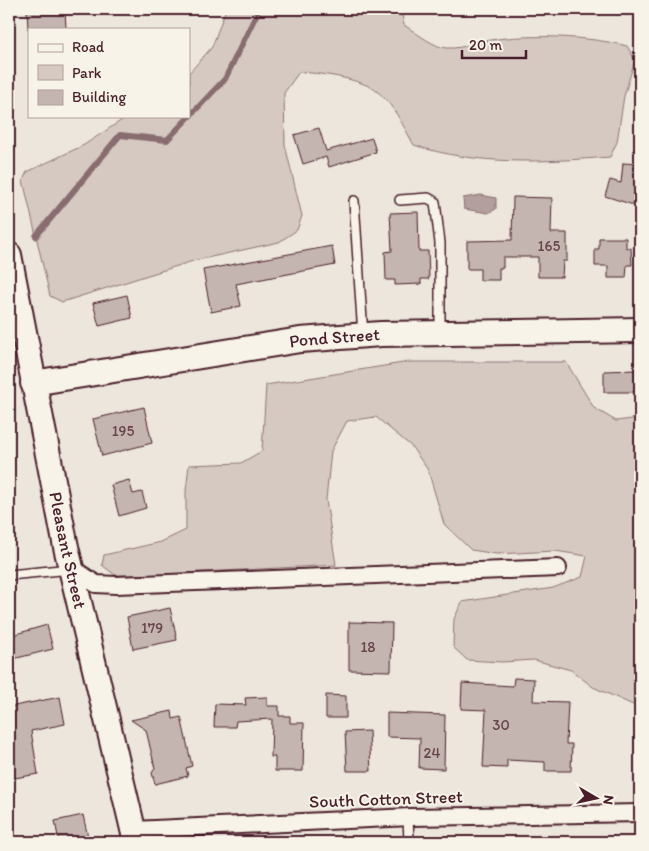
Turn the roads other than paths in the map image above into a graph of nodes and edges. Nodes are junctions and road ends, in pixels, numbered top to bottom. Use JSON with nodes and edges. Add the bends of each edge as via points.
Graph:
{"nodes":[{"id":1,"x":400,"y":200,"type":"dead end"},
{"id":2,"x":354,"y":201,"type":"dead end"},
{"id":3,"x":9,"y":256,"type":"edge"},
{"id":4,"x":640,"y":330,"type":"edge"},
{"id":5,"x":440,"y":333,"type":"junction"},
{"id":6,"x":363,"y":335,"type":"junction"},
{"id":7,"x":33,"y":383,"type":"junction"},
{"id":8,"x":72,"y":568,"type":"junction"},
{"id":9,"x":558,"y":568,"type":"dead end"},
{"id":10,"x":9,"y":575,"type":"edge"},
{"id":11,"x":640,"y":813,"type":"edge"},
{"id":12,"x":408,"y":817,"type":"junction"},
{"id":13,"x":134,"y":836,"type":"edge"},
{"id":14,"x":409,"y":842,"type":"edge"}],
"edges":[{"from":1,"to":5,"type":"lane","via":[[428,198],[435,202],[440,243]]},
{"from":2,"to":6,"type":"lane"},
{"from":3,"to":7,"type":"street","name":"Pleasant Street"},
{"from":4,"to":5,"type":"street","name":"Pond Street"},
{"from":5,"to":6,"type":"street","name":"Pond Street"},
{"from":6,"to":7,"type":"street","name":"Pond Street","via":[[243,348]]},
{"from":7,"to":8,"type":"street","name":"Pleasant Street"},
{"from":8,"to":9,"type":"street","via":[[96,584],[116,585]]},
{"from":8,"to":10,"type":"lane"},
{"from":8,"to":13,"type":"street","name":"Pleasant Street"},
{"from":11,"to":12,"type":"street","name":"South Cotton Street"},
{"from":12,"to":13,"type":"street","name":"South Cotton Street"},
{"from":12,"to":14,"type":"lane"}]}
